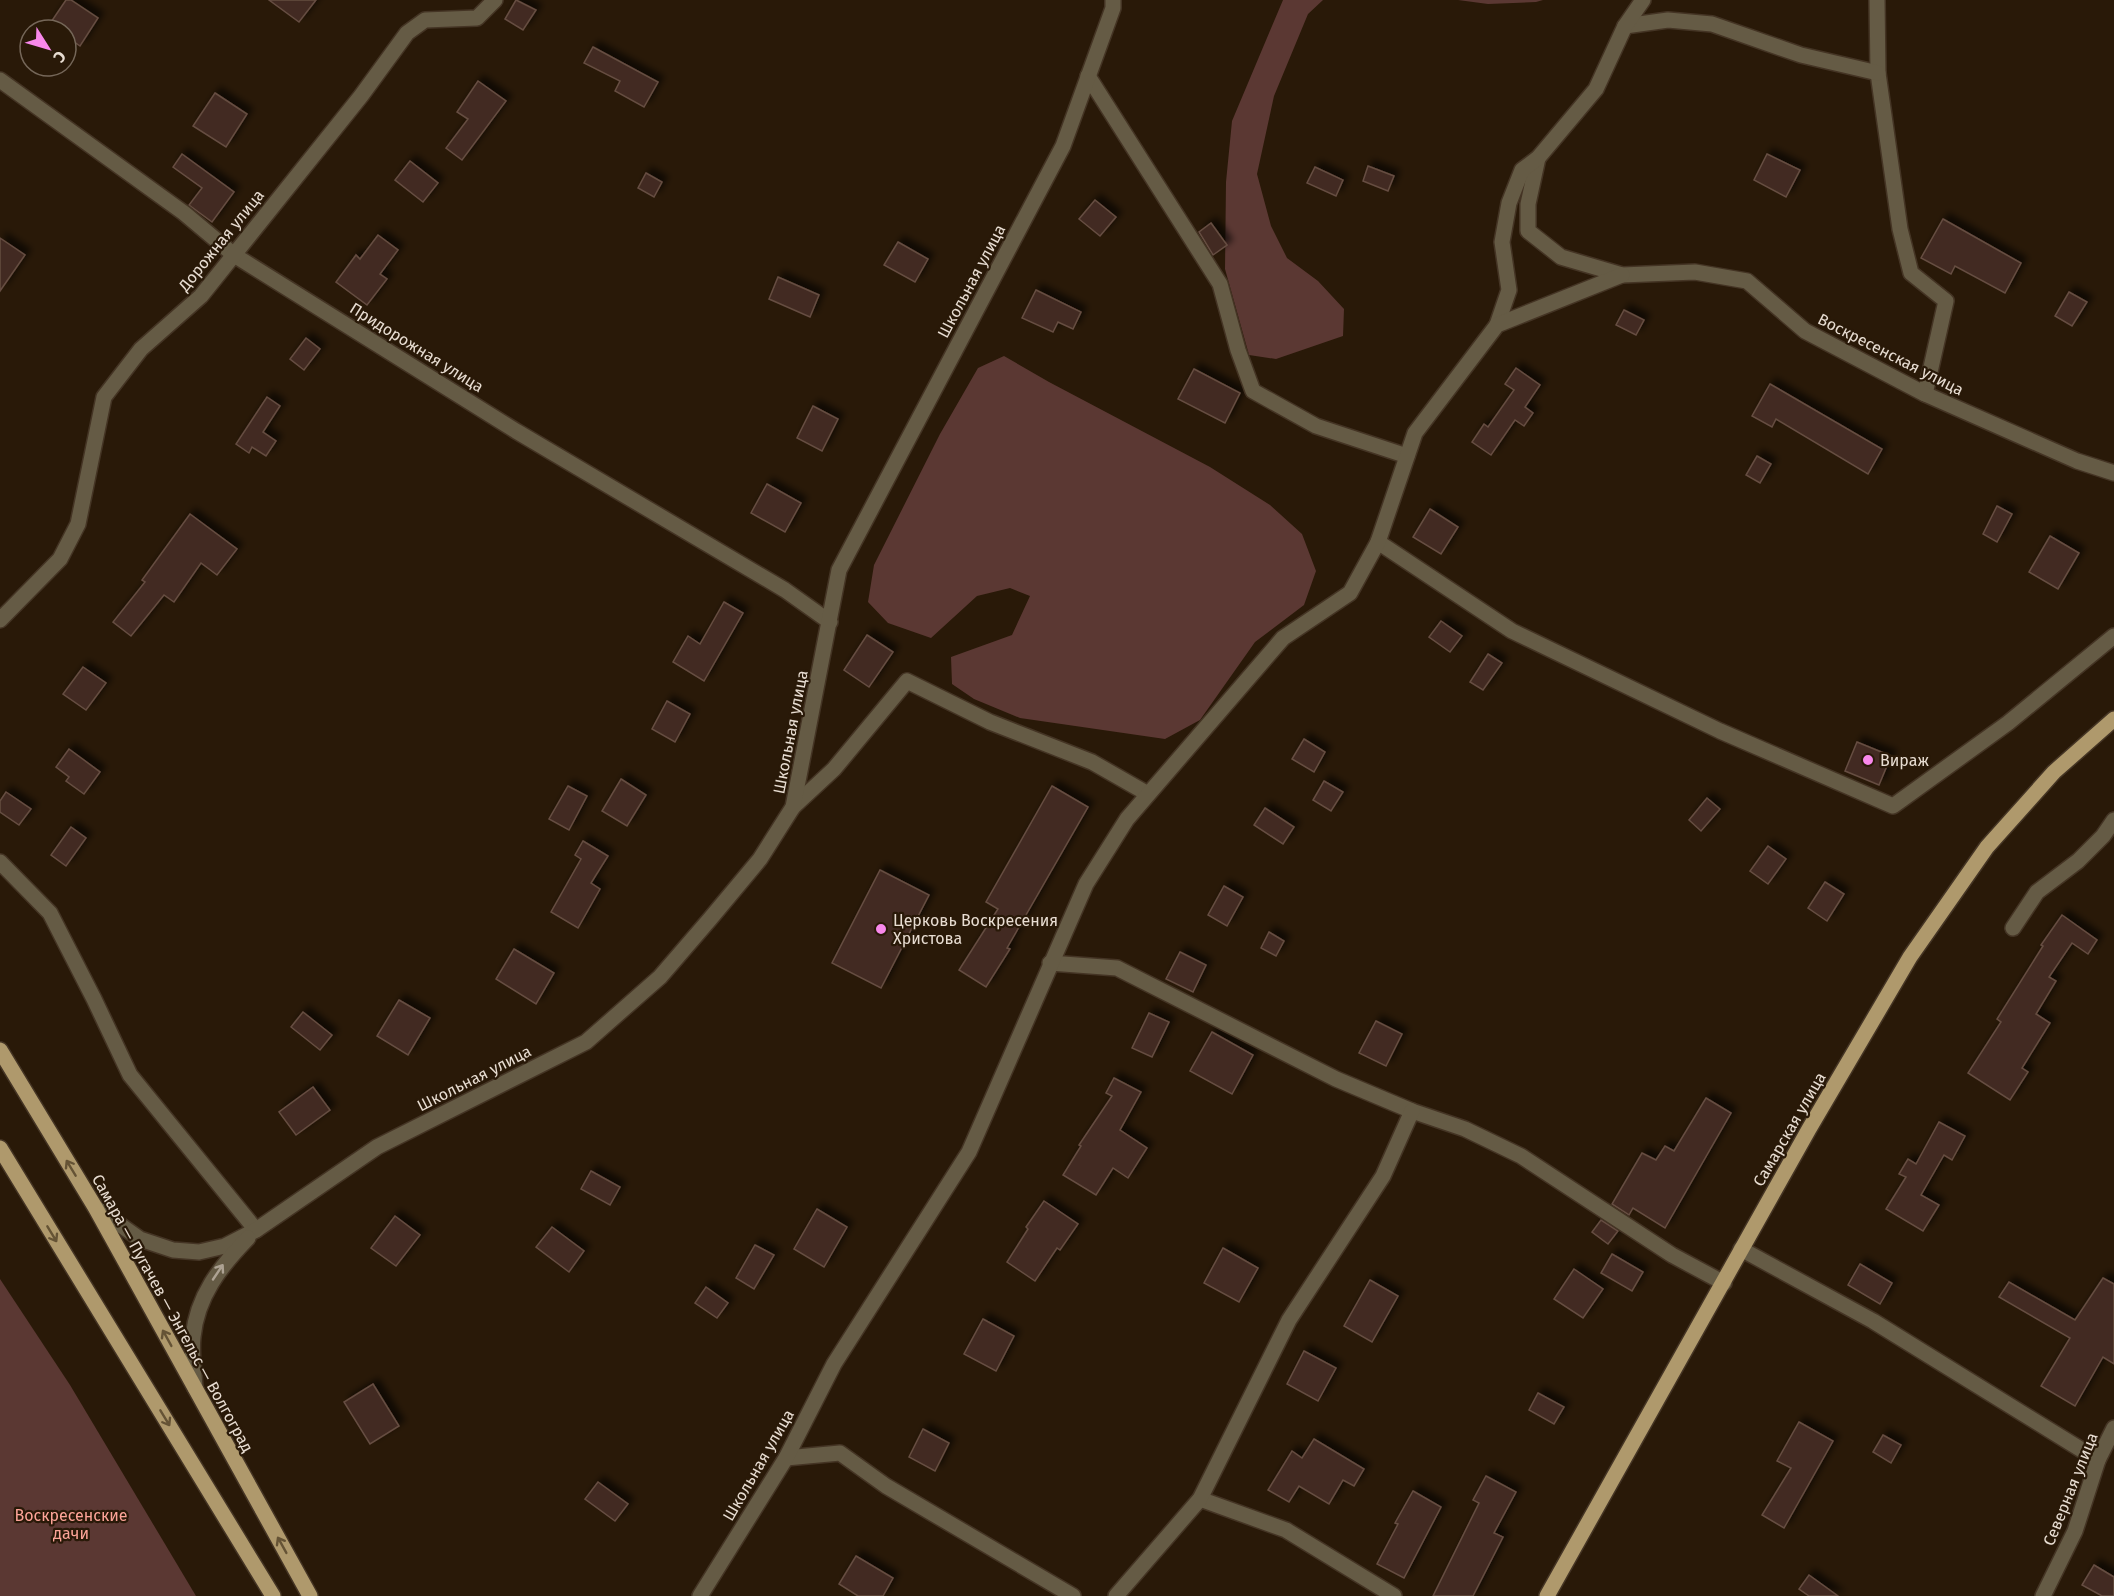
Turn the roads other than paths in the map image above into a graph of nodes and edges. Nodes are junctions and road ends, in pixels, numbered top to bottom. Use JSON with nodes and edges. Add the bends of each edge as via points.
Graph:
{"nodes":[{"id":1,"x":495,"y":0,"type":"edge"},
{"id":2,"x":1113,"y":0,"type":"edge"},
{"id":3,"x":1643,"y":0,"type":"edge"},
{"id":4,"x":1877,"y":0,"type":"edge"},
{"id":5,"x":1625,"y":26,"type":"junction"},
{"id":6,"x":1878,"y":73,"type":"junction"},
{"id":7,"x":1088,"y":76,"type":"junction"},
{"id":8,"x":0,"y":80,"type":"edge"},
{"id":9,"x":1538,"y":158,"type":"junction"},
{"id":10,"x":234,"y":255,"type":"junction"},
{"id":11,"x":1622,"y":275,"type":"junction"},
{"id":12,"x":1497,"y":325,"type":"junction"},
{"id":13,"x":1925,"y":394,"type":"junction"},
{"id":14,"x":1407,"y":456,"type":"junction"},
{"id":15,"x":2114,"y":473,"type":"edge"},
{"id":16,"x":1378,"y":542,"type":"junction"},
{"id":17,"x":0,"y":620,"type":"edge"},
{"id":18,"x":830,"y":622,"type":"junction"},
{"id":19,"x":2114,"y":636,"type":"edge"},
{"id":20,"x":2114,"y":718,"type":"edge"},
{"id":21,"x":1148,"y":794,"type":"junction"},
{"id":22,"x":793,"y":807,"type":"junction"},
{"id":23,"x":2114,"y":820,"type":"edge"},
{"id":24,"x":0,"y":862,"type":"edge"},
{"id":25,"x":2013,"y":927,"type":"dead end"},
{"id":26,"x":1050,"y":963,"type":"junction"},
{"id":27,"x":0,"y":1050,"type":"edge"},
{"id":28,"x":1412,"y":1111,"type":"junction"},
{"id":29,"x":0,"y":1148,"type":"edge"},
{"id":30,"x":95,"y":1207,"type":"junction"},
{"id":31,"x":256,"y":1230,"type":"junction"},
{"id":32,"x":1742,"y":1250,"type":"junction"},
{"id":33,"x":1724,"y":1283,"type":"junction"},
{"id":34,"x":195,"y":1388,"type":"junction"},
{"id":35,"x":2114,"y":1428,"type":"edge"},
{"id":36,"x":786,"y":1458,"type":"junction"},
{"id":37,"x":2098,"y":1460,"type":"junction"},
{"id":38,"x":1200,"y":1498,"type":"junction"},
{"id":39,"x":273,"y":1596,"type":"edge"},
{"id":40,"x":310,"y":1596,"type":"edge"},
{"id":41,"x":700,"y":1596,"type":"edge"},
{"id":42,"x":1073,"y":1596,"type":"edge"},
{"id":43,"x":1116,"y":1596,"type":"edge"},
{"id":44,"x":1394,"y":1596,"type":"edge"},
{"id":45,"x":1547,"y":1596,"type":"edge"},
{"id":46,"x":2043,"y":1596,"type":"edge"}],
"edges":[{"from":1,"to":10,"type":"street","name":"Дорожная улица","via":[[477,18],[425,20],[407,33]]},
{"from":2,"to":7,"type":"street","name":"Школьная улица"},
{"from":3,"to":5,"type":"street"},
{"from":4,"to":6,"type":"street"},
{"from":5,"to":6,"type":"street","via":[[1668,20],[1712,24],[1801,55]]},
{"from":5,"to":9,"type":"street","via":[[1596,89]]},
{"from":6,"to":13,"type":"street","via":[[1900,229],[1911,273],[1946,301]]},
{"from":7,"to":14,"type":"street","via":[[1220,284],[1253,391],[1316,426]]},
{"from":7,"to":18,"type":"street","name":"Школьная улица","via":[[1063,146],[839,570]]},
{"from":8,"to":10,"type":"street","name":"Придорожная улица","via":[[184,213]]},
{"from":9,"to":11,"type":"street","name":"Воскресенская улица","via":[[1528,204],[1528,231],[1561,257]]},
{"from":9,"to":12,"type":"street","via":[[1522,170],[1509,203],[1502,242],[1509,290]]},
{"from":10,"to":17,"type":"street","name":"Дорожная улица","via":[[201,296],[141,349],[104,397],[78,524],[60,559]]},
{"from":10,"to":18,"type":"street","name":"Придорожная улица","via":[[516,431],[785,590]]},
{"from":11,"to":12,"type":"street"},
{"from":11,"to":13,"type":"street","name":"Воскресенская улица","via":[[1695,272],[1747,281],[1804,331]]},
{"from":12,"to":14,"type":"street","name":"Школьная улица","via":[[1414,434]]},
{"from":13,"to":15,"type":"street","name":"Воскресенская улица"},
{"from":14,"to":16,"type":"street","name":"Школьная улица"},
{"from":16,"to":19,"type":"street","via":[[1512,631],[1720,731],[1893,806],[2008,723]]},
{"from":16,"to":21,"type":"street","name":"Школьная улица","via":[[1350,593],[1283,638]]},
{"from":18,"to":22,"type":"street","name":"Школьная улица"},
{"from":20,"to":32,"type":"main road","name":"Самарская улица","via":[[2054,772],[1981,856],[1910,957]]},
{"from":21,"to":22,"type":"street","via":[[1092,762],[990,722],[907,681],[834,769]]},
{"from":21,"to":26,"type":"street","name":"Школьная улица","via":[[1127,819],[1086,884]]},
{"from":22,"to":31,"type":"street","name":"Школьная улица","via":[[760,859],[660,977],[586,1042],[377,1147]]},
{"from":23,"to":25,"type":"street","via":[[2078,861],[2037,892]]},
{"from":24,"to":31,"type":"street","via":[[50,914],[130,1075]]},
{"from":26,"to":28,"type":"street","via":[[1117,968],[1336,1079]]},
{"from":26,"to":36,"type":"street","name":"Школьная улица","via":[[969,1152],[834,1364]]},
{"from":30,"to":27,"type":"main road","name":"Самара — Пугачев — Энгельс — Волгоград","one_way":true},
{"from":28,"to":33,"type":"street","via":[[1465,1129],[1521,1156],[1672,1255]]},
{"from":28,"to":38,"type":"street","via":[[1383,1176],[1289,1320]]},
{"from":29,"to":39,"type":"main road","one_way":true},
{"from":30,"to":31,"type":"street","name":"Школьная улица","via":[[140,1239],[173,1250],[199,1252],[225,1246]]},
{"from":34,"to":30,"type":"main road","name":"Самара — Пугачев — Энгельс — Волгоград","one_way":true},
{"from":34,"to":31,"type":"street","one_way":true,"via":[[193,1338],[198,1308],[224,1263]]},
{"from":32,"to":33,"type":"main road","name":"Самарская улица"},
{"from":32,"to":37,"type":"street","via":[[1873,1321]]},
{"from":33,"to":45,"type":"main road","name":"Самарская улица"},
{"from":40,"to":34,"type":"main road","name":"Самара — Пугачев — Энгельс — Волгоград","one_way":true},
{"from":35,"to":37,"type":"street","name":"Северная улица"},
{"from":36,"to":41,"type":"street","name":"Школьная улица"},
{"from":36,"to":42,"type":"street","via":[[840,1454],[886,1486]]},
{"from":37,"to":46,"type":"street","name":"Северная улица","via":[[2075,1531]]},
{"from":38,"to":43,"type":"street"},
{"from":38,"to":44,"type":"street","via":[[1287,1530]]}]}
